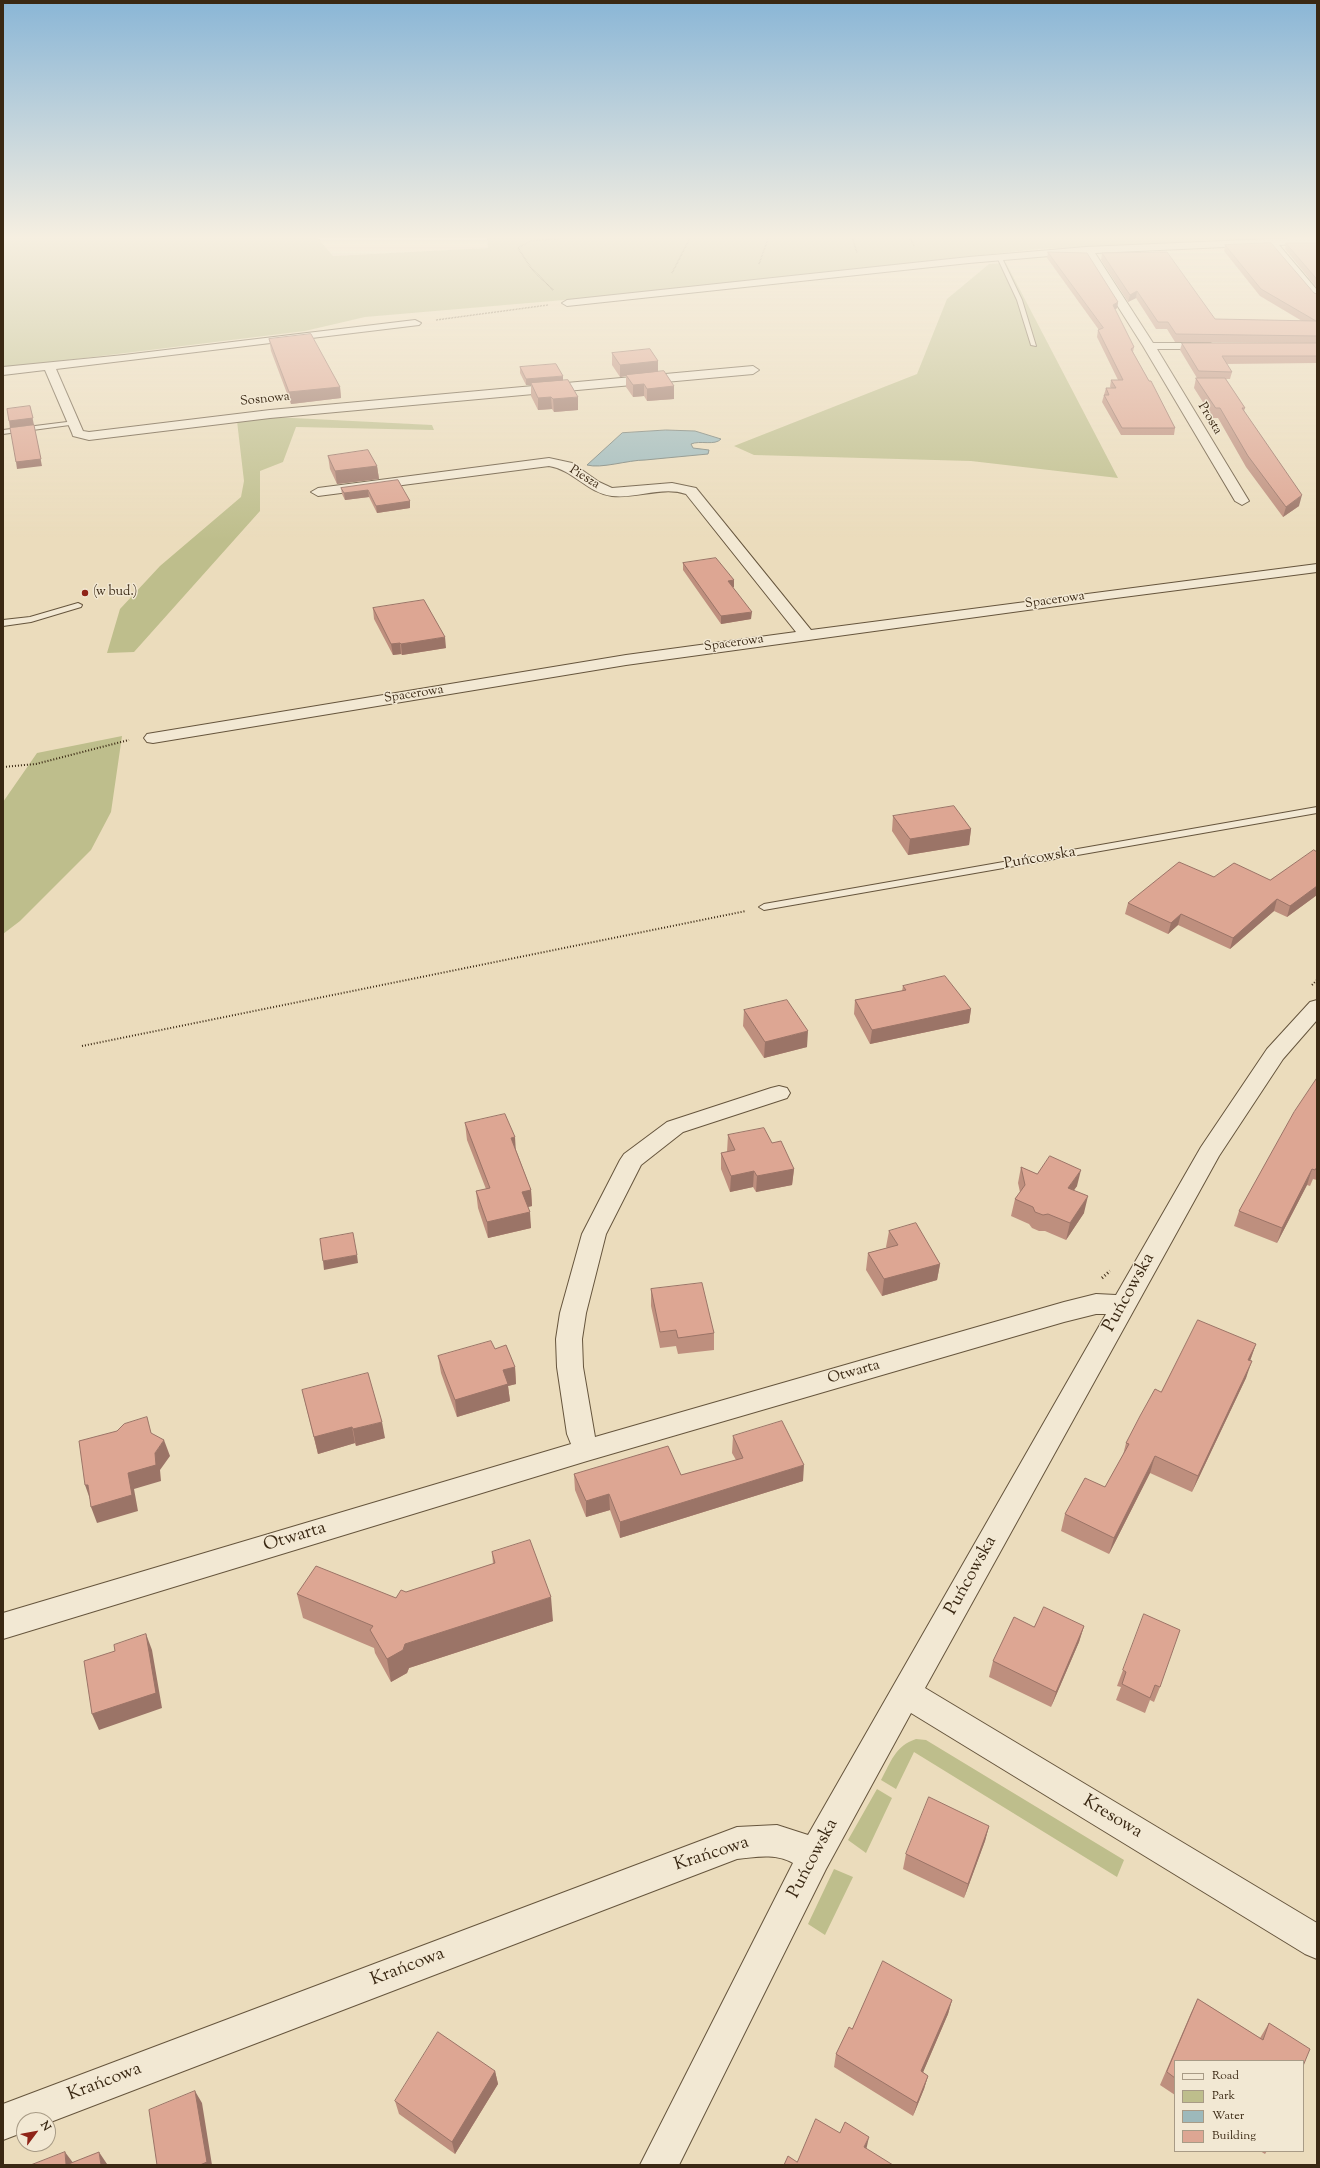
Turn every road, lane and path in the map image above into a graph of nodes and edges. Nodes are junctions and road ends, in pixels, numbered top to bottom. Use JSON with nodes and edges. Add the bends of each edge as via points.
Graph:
{"nodes":[{"id":1,"x":294,"y":337,"type":"edge"},
{"id":2,"x":1032,"y":337,"type":"edge"},
{"id":3,"x":1143,"y":337,"type":"edge"},
{"id":4,"x":1034,"y":345,"type":"dead end"},
{"id":5,"x":1149,"y":346,"type":"junction"},
{"id":6,"x":1225,"y":346,"type":"edge"},
{"id":7,"x":48,"y":366,"type":"junction"},
{"id":8,"x":753,"y":370,"type":"dead end"},
{"id":9,"x":3,"y":371,"type":"edge"},
{"id":10,"x":75,"y":423,"type":"junction"},
{"id":11,"x":3,"y":432,"type":"edge"},
{"id":12,"x":318,"y":492,"type":"dead end"},
{"id":13,"x":1242,"y":501,"type":"dead end"},
{"id":14,"x":1317,"y":568,"type":"edge"},
{"id":15,"x":78,"y":605,"type":"dead end"},
{"id":16,"x":3,"y":623,"type":"edge"},
{"id":17,"x":806,"y":634,"type":"junction"},
{"id":18,"x":153,"y":738,"type":"joint"},
{"id":19,"x":3,"y":767,"type":"edge"},
{"id":20,"x":1317,"y":810,"type":"edge"},
{"id":21,"x":764,"y":907,"type":"joint"},
{"id":22,"x":1317,"y":980,"type":"edge"},
{"id":23,"x":1312,"y":999,"type":"edge"},
{"id":24,"x":82,"y":1046,"type":"dead end"},
{"id":25,"x":779,"y":1093,"type":"dead end"},
{"id":26,"x":1115,"y":1267,"type":"dead end"},
{"id":27,"x":1097,"y":1281,"type":"dead end"},
{"id":28,"x":1124,"y":1305,"type":"junction"},
{"id":29,"x":587,"y":1450,"type":"junction"},
{"id":30,"x":3,"y":1626,"type":"edge"},
{"id":31,"x":907,"y":1694,"type":"junction"},
{"id":32,"x":814,"y":1856,"type":"junction"},
{"id":33,"x":1317,"y":1942,"type":"edge"},
{"id":34,"x":3,"y":2122,"type":"edge"},
{"id":35,"x":659,"y":2165,"type":"edge"}],
"edges":[{"from":1,"to":7,"type":"street"},
{"from":2,"to":4,"type":"lane"},
{"from":3,"to":5,"type":"street","name":"Prosta"},
{"from":5,"to":6,"type":"street"},
{"from":5,"to":13,"type":"street","name":"Prosta"},
{"from":7,"to":9,"type":"street"},
{"from":7,"to":10,"type":"street","name":"Sosnowa"},
{"from":8,"to":10,"type":"street","name":"Sosnowa","via":[[270,414],[89,436],[78,433]]},
{"from":10,"to":11,"type":"lane"},
{"from":12,"to":17,"type":"street","name":"Piesza","via":[[549,462],[568,466],[605,491],[627,492],[672,487],[686,489],[691,491]]},
{"from":14,"to":17,"type":"street","name":"Spacerowa"},
{"from":15,"to":16,"type":"lane","via":[[32,619]]},
{"from":17,"to":18,"type":"street","name":"Spacerowa","via":[[626,660]]},
{"from":18,"to":19,"type":"path","via":[[134,739],[36,764]]},
{"from":20,"to":21,"type":"lane","name":"Puńcowska"},
{"from":21,"to":24,"type":"path"},
{"from":22,"to":23,"type":"path"},
{"from":23,"to":28,"type":"street","name":"Puńcowska","via":[[1209,1153]]},
{"from":25,"to":29,"type":"street","via":[[675,1127],[632,1160],[594,1234],[573,1313],[569,1339],[570,1367],[580,1434]]},
{"from":26,"to":27,"type":"path"},
{"from":28,"to":29,"type":"street","name":"Otwarta","via":[[1096,1304],[1064,1312]]},
{"from":28,"to":31,"type":"street","name":"Puńcowska"},
{"from":29,"to":30,"type":"street","name":"Otwarta"},
{"from":31,"to":32,"type":"street","name":"Puńcowska"},
{"from":31,"to":33,"type":"street","name":"Kresowa"},
{"from":32,"to":34,"type":"street","name":"Krańcowa","via":[[798,1845],[781,1841],[737,1843]]},
{"from":32,"to":35,"type":"street","name":"Puńcowska"}]}
